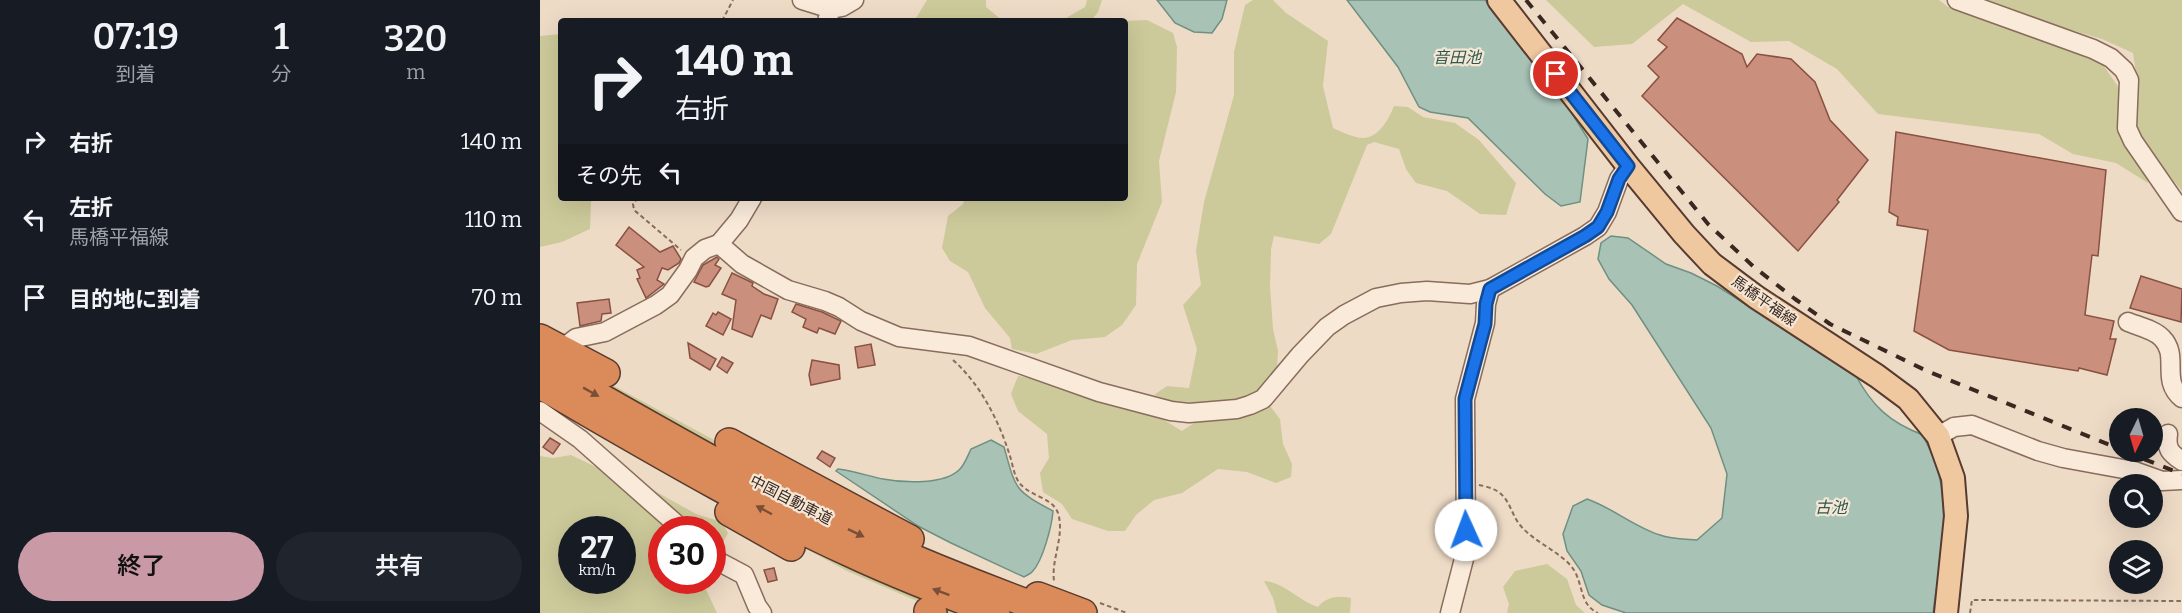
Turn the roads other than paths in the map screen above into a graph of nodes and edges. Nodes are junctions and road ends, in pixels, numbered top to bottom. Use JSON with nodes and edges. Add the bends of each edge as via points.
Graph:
{"nodes":[{"id":1,"x":802,"y":0,"type":"edge"},
{"id":2,"x":854,"y":0,"type":"edge"},
{"id":3,"x":1499,"y":0,"type":"edge"},
{"id":4,"x":1957,"y":0,"type":"edge"},
{"id":5,"x":829,"y":15,"type":"edge"},
{"id":6,"x":1628,"y":166,"type":"junction"},
{"id":7,"x":750,"y":201,"type":"edge"},
{"id":8,"x":2182,"y":212,"type":"edge"},
{"id":9,"x":719,"y":244,"type":"junction"},
{"id":10,"x":1490,"y":289,"type":"junction"},
{"id":11,"x":2128,"y":322,"type":"dead end"},
{"id":12,"x":540,"y":338,"type":"edge"},
{"id":13,"x":567,"y":345,"type":"dead end"},
{"id":14,"x":2176,"y":351,"type":"edge"},
{"id":15,"x":540,"y":363,"type":"edge"},
{"id":16,"x":606,"y":373,"type":"dead end"},
{"id":17,"x":540,"y":385,"type":"edge"},
{"id":18,"x":540,"y":398,"type":"edge"},
{"id":19,"x":2182,"y":398,"type":"edge"},
{"id":20,"x":540,"y":411,"type":"edge"},
{"id":21,"x":2168,"y":434,"type":"dead end"},
{"id":22,"x":1938,"y":436,"type":"junction"},
{"id":23,"x":729,"y":442,"type":"dead end"},
{"id":24,"x":2182,"y":461,"type":"edge"},
{"id":25,"x":2182,"y":480,"type":"edge"},
{"id":26,"x":666,"y":516,"type":"edge"},
{"id":27,"x":791,"y":547,"type":"dead end"},
{"id":28,"x":726,"y":565,"type":"edge"},
{"id":29,"x":1087,"y":607,"type":"edge"},
{"id":30,"x":762,"y":613,"type":"edge"},
{"id":31,"x":996,"y":613,"type":"edge"},
{"id":32,"x":1053,"y":613,"type":"edge"},
{"id":33,"x":1450,"y":613,"type":"edge"},
{"id":34,"x":1946,"y":613,"type":"edge"}],
"edges":[{"from":1,"to":5,"type":"street"},
{"from":2,"to":5,"type":"street"},
{"from":3,"to":6,"type":"main road","name":"馬橋平福線"},
{"from":4,"to":8,"type":"street","via":[[2093,49],[2124,70],[2129,80],[2127,128]]},
{"from":6,"to":10,"type":"street","via":[[1598,227]]},
{"from":6,"to":22,"type":"main road","name":"馬橋平福線","via":[[1712,264],[1877,375],[1908,399]]},
{"from":7,"to":9,"type":"street"},
{"from":9,"to":10,"type":"street","via":[[742,264],[788,290],[832,304],[899,337],[969,346],[1099,392],[1189,413],[1237,409],[1263,399],[1327,327],[1376,298],[1427,291],[1470,294]]},
{"from":9,"to":13,"type":"street","via":[[694,258],[670,295],[656,305],[605,332],[576,338]]},
{"from":10,"to":33,"type":"street","via":[[1465,399],[1466,551]]},
{"from":11,"to":14,"type":"street","via":[[2161,336]]},
{"from":12,"to":16,"type":"highway"},
{"from":14,"to":19,"type":"street","via":[[2170,382]]},
{"from":15,"to":32,"type":"highway","name":"中国自動車道","one_way":true,"via":[[865,537],[973,584]]},
{"from":31,"to":17,"type":"highway","name":"中国自動車道","one_way":true,"via":[[847,552],[768,513]]},
{"from":18,"to":27,"type":"highway"},
{"from":20,"to":26,"type":"street","via":[[580,439]]},
{"from":21,"to":24,"type":"street","via":[[2171,454]]},
{"from":22,"to":25,"type":"street","via":[[1954,427],[1972,425],[2063,458],[2134,471],[2162,481]]},
{"from":22,"to":34,"type":"main road","name":"馬橋平福線","via":[[1953,478],[1956,516]]},
{"from":23,"to":29,"type":"highway","via":[[965,567]]},
{"from":28,"to":30,"type":"street","via":[[744,575]]}]}
